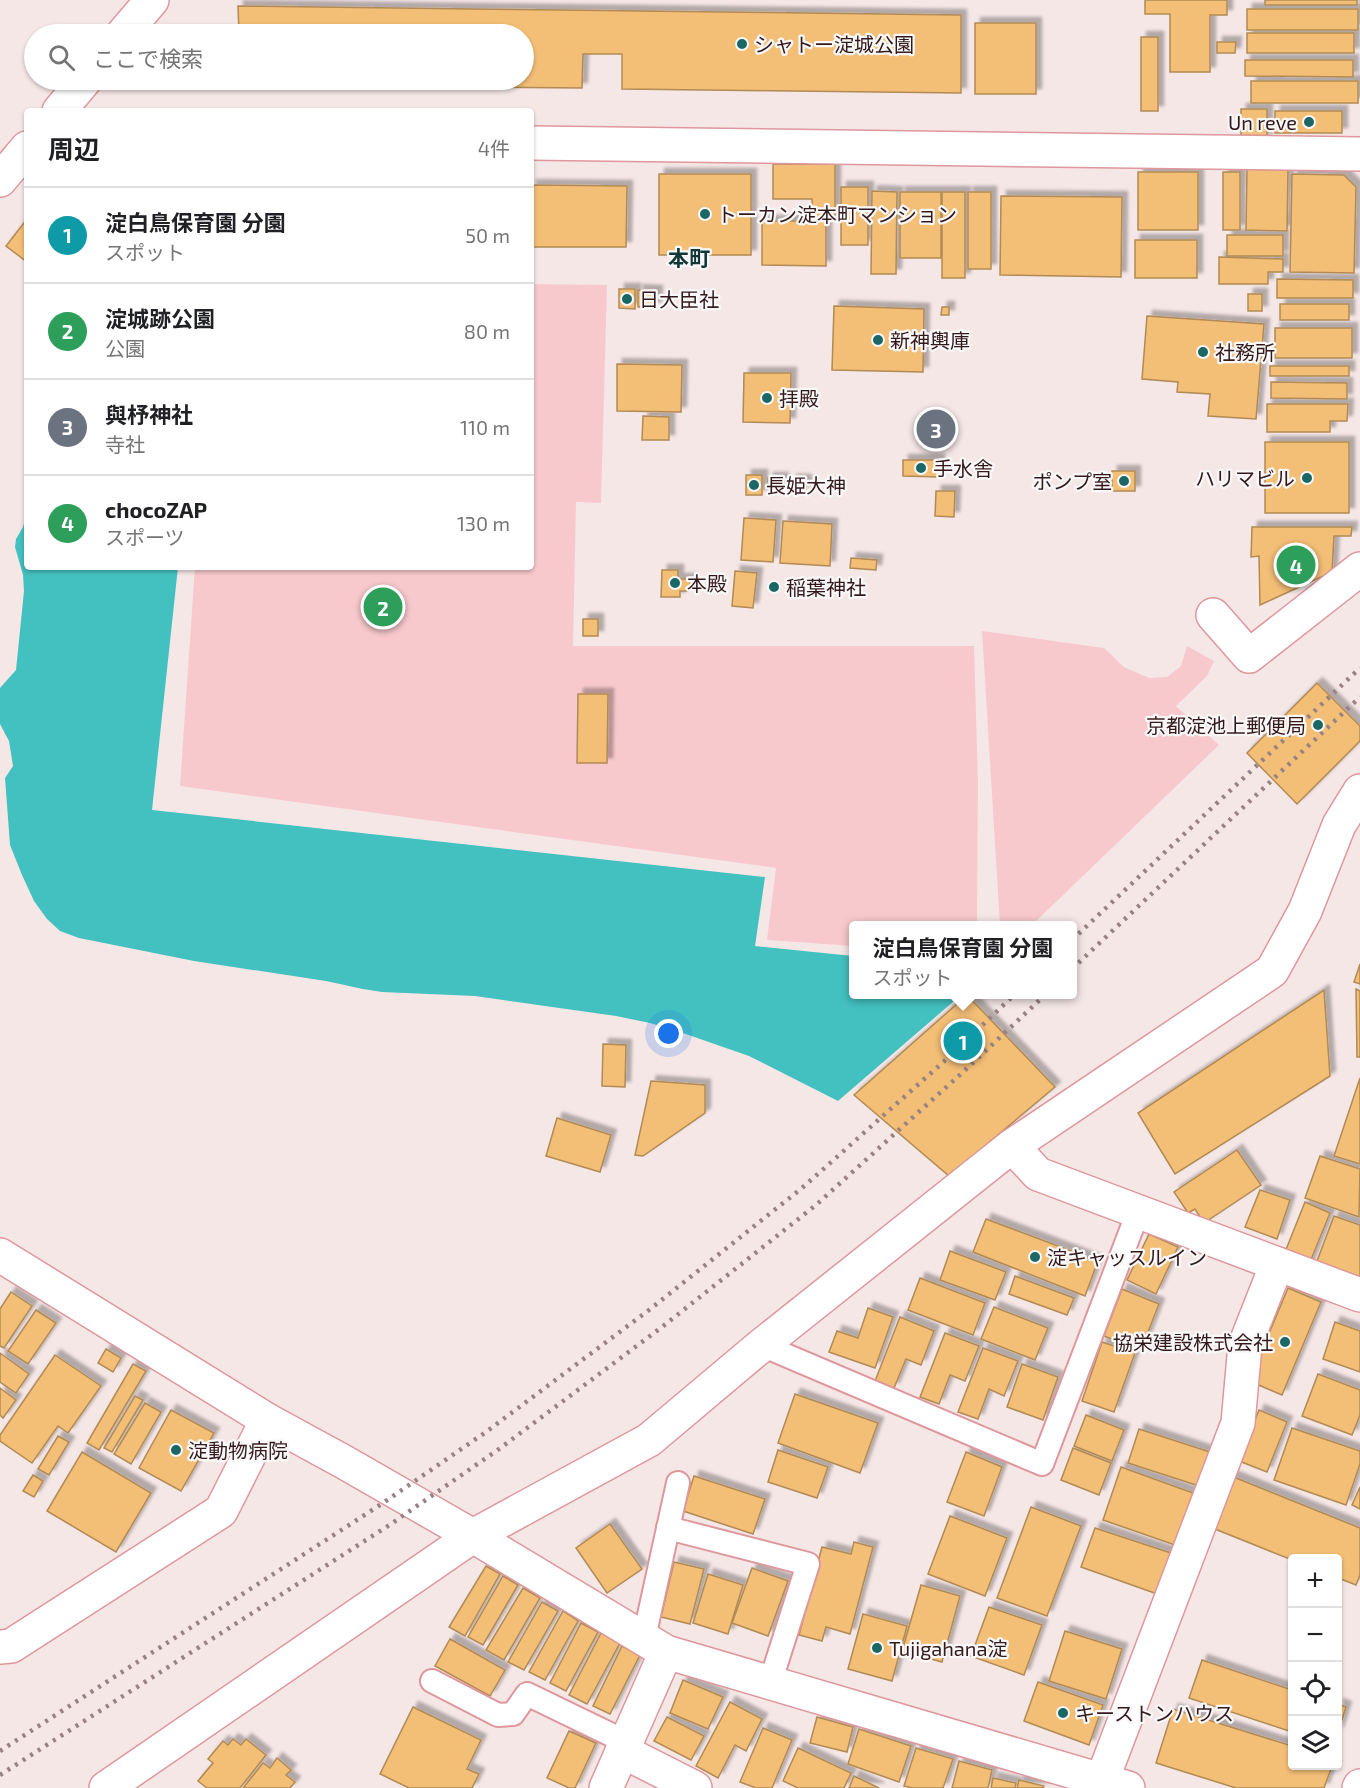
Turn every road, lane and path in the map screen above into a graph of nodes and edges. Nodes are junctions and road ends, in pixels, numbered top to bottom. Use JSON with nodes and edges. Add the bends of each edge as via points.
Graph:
{"nodes":[{"id":1,"x":152,"y":0,"type":"edge"},
{"id":2,"x":132,"y":24,"type":"edge"},
{"id":3,"x":77,"y":90,"type":"edge"},
{"id":4,"x":62,"y":108,"type":"edge"},
{"id":5,"x":534,"y":143,"type":"edge"},
{"id":6,"x":24,"y":152,"type":"edge"},
{"id":7,"x":1360,"y":154,"type":"edge"},
{"id":8,"x":0,"y":180,"type":"edge"},
{"id":9,"x":1360,"y":569,"type":"edge"},
{"id":10,"x":1213,"y":615,"type":"dead end"},
{"id":11,"x":1360,"y":791,"type":"edge"},
{"id":12,"x":1012,"y":1146,"type":"junction"},
{"id":13,"x":1138,"y":1212,"type":"junction"},
{"id":14,"x":0,"y":1255,"type":"edge"},
{"id":15,"x":1277,"y":1264,"type":"junction"},
{"id":16,"x":1360,"y":1295,"type":"edge"},
{"id":17,"x":762,"y":1345,"type":"junction"},
{"id":18,"x":267,"y":1420,"type":"junction"},
{"id":19,"x":678,"y":1483,"type":"dead end"},
{"id":20,"x":668,"y":1528,"type":"junction"},
{"id":21,"x":473,"y":1536,"type":"junction"},
{"id":22,"x":655,"y":1645,"type":"junction"},
{"id":23,"x":0,"y":1647,"type":"edge"},
{"id":24,"x":432,"y":1681,"type":"dead end"},
{"id":25,"x":770,"y":1683,"type":"junction"},
{"id":26,"x":624,"y":1746,"type":"junction"},
{"id":27,"x":1110,"y":1785,"type":"edge"},
{"id":28,"x":106,"y":1788,"type":"edge"},
{"id":29,"x":606,"y":1788,"type":"edge"},
{"id":30,"x":695,"y":1788,"type":"edge"}],
"edges":[{"from":1,"to":2,"type":"street"},
{"from":3,"to":4,"type":"street"},
{"from":5,"to":7,"type":"street"},
{"from":6,"to":8,"type":"street"},
{"from":9,"to":10,"type":"street","via":[[1249,656]]},
{"from":11,"to":12,"type":"street","via":[[1339,825],[1305,911],[1272,971]]},
{"from":12,"to":13,"type":"street","via":[[1038,1174]]},
{"from":12,"to":17,"type":"street"},
{"from":13,"to":15,"type":"street"},
{"from":13,"to":17,"type":"lane","via":[[1042,1464]]},
{"from":14,"to":18,"type":"street"},
{"from":15,"to":16,"type":"street"},
{"from":15,"to":27,"type":"street","via":[[1245,1345],[1238,1423]]},
{"from":17,"to":21,"type":"street","via":[[649,1440]]},
{"from":18,"to":21,"type":"street"},
{"from":18,"to":23,"type":"street","via":[[220,1511],[11,1646]]},
{"from":19,"to":20,"type":"lane"},
{"from":20,"to":22,"type":"lane"},
{"from":20,"to":25,"type":"lane","via":[[808,1564]]},
{"from":21,"to":22,"type":"street"},
{"from":21,"to":28,"type":"street"},
{"from":22,"to":25,"type":"street"},
{"from":22,"to":26,"type":"street"},
{"from":24,"to":26,"type":"lane","via":[[498,1714],[513,1714],[528,1694]]},
{"from":25,"to":27,"type":"street"},
{"from":26,"to":29,"type":"street"},
{"from":26,"to":30,"type":"street"}]}
